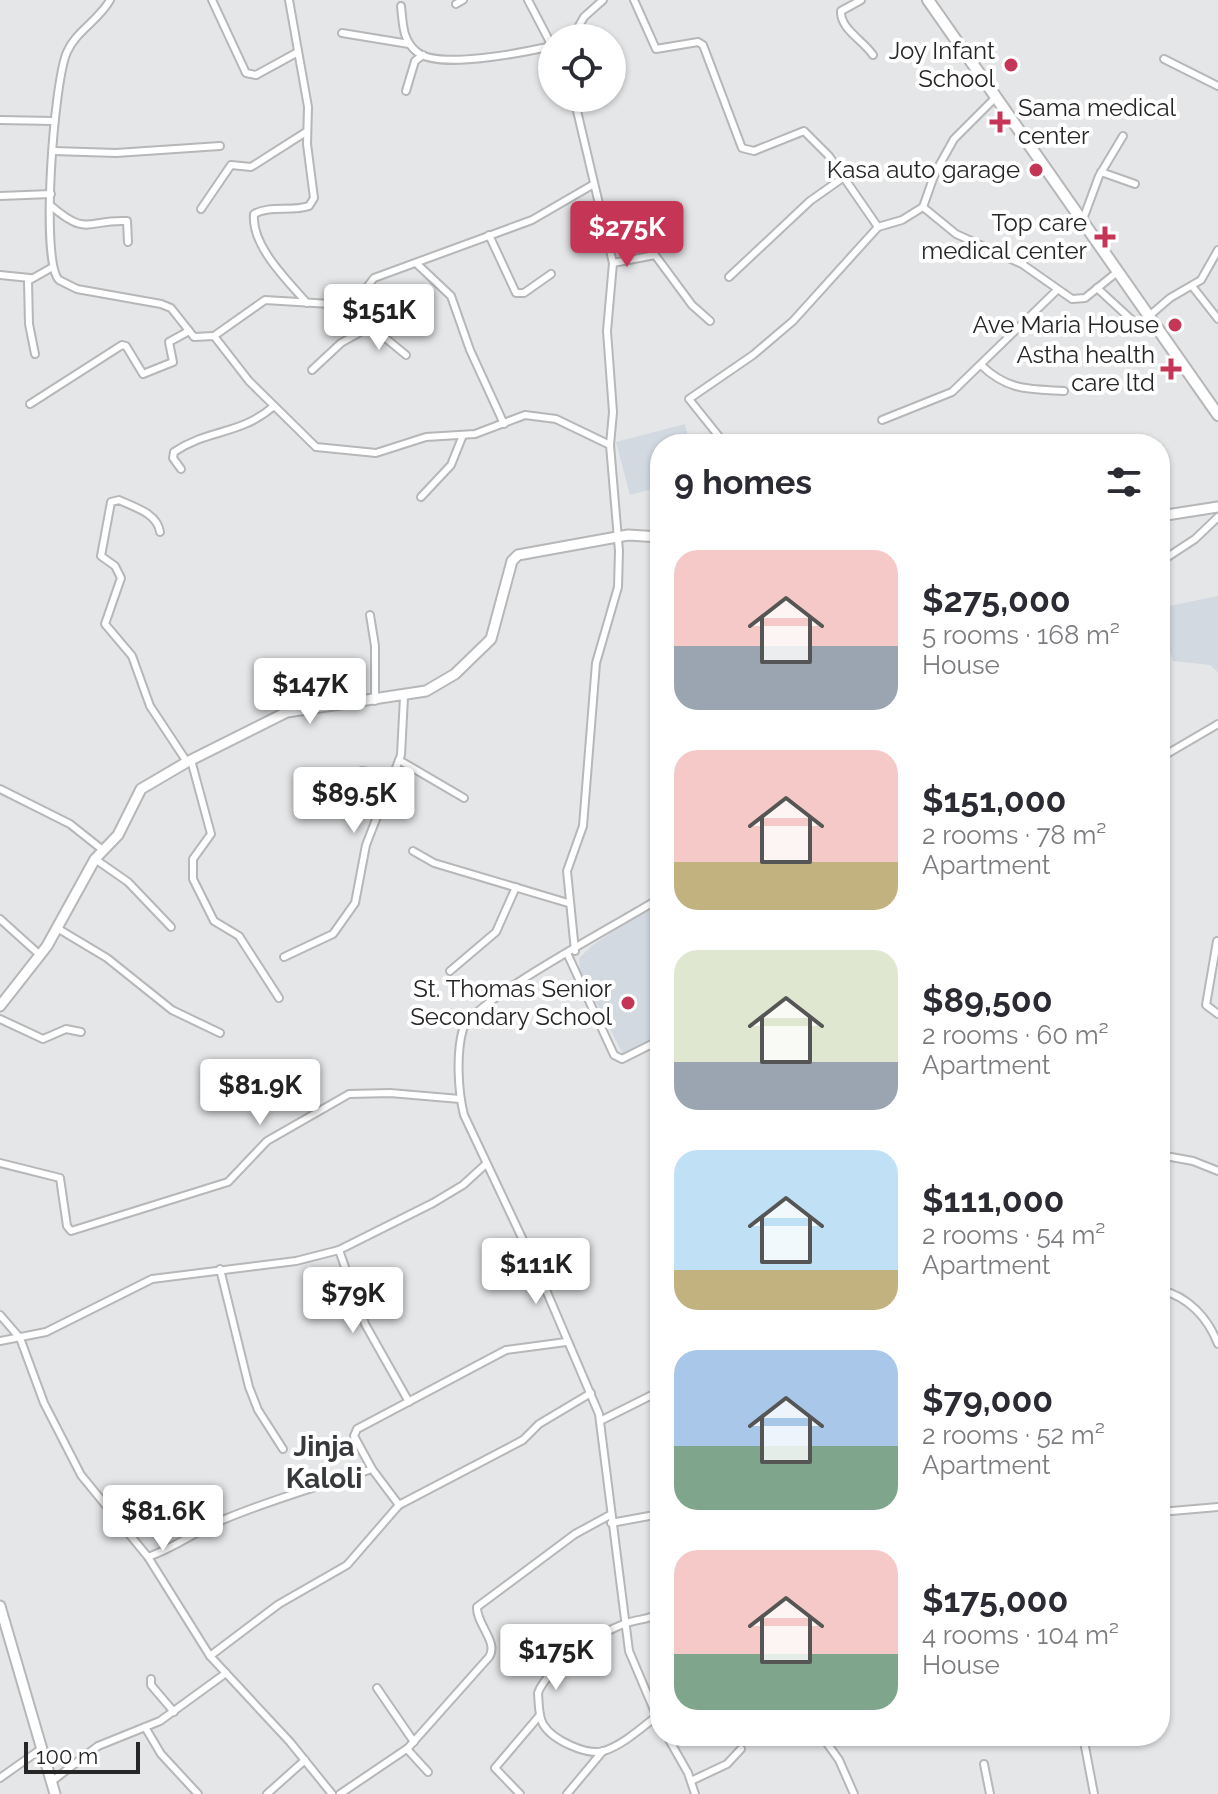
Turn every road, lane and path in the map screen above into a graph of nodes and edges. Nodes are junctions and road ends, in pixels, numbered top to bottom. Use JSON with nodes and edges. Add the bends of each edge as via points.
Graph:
{"nodes":[{"id":1,"x":110,"y":0,"type":"edge"},
{"id":2,"x":212,"y":0,"type":"edge"},
{"id":3,"x":289,"y":0,"type":"edge"},
{"id":4,"x":528,"y":0,"type":"edge"},
{"id":5,"x":603,"y":0,"type":"edge"},
{"id":6,"x":634,"y":0,"type":"edge"},
{"id":7,"x":861,"y":0,"type":"edge"},
{"id":8,"x":928,"y":0,"type":"edge"},
{"id":9,"x":401,"y":6,"type":"dead end"},
{"id":10,"x":580,"y":24,"type":"edge"},
{"id":11,"x":342,"y":33,"type":"dead end"},
{"id":12,"x":410,"y":45,"type":"junction"},
{"id":13,"x":298,"y":52,"type":"junction"},
{"id":14,"x":423,"y":55,"type":"junction"},
{"id":15,"x":873,"y":55,"type":"dead end"},
{"id":16,"x":1164,"y":59,"type":"dead end"},
{"id":17,"x":1218,"y":86,"type":"edge"},
{"id":18,"x":406,"y":91,"type":"dead end"},
{"id":19,"x":995,"y":98,"type":"junction"},
{"id":20,"x":577,"y":112,"type":"edge"},
{"id":21,"x":0,"y":120,"type":"edge"},
{"id":22,"x":53,"y":121,"type":"junction"},
{"id":23,"x":306,"y":132,"type":"junction"},
{"id":24,"x":1123,"y":136,"type":"dead end"},
{"id":25,"x":220,"y":146,"type":"dead end"},
{"id":26,"x":54,"y":151,"type":"junction"},
{"id":27,"x":1101,"y":172,"type":"junction"},
{"id":28,"x":844,"y":177,"type":"junction"},
{"id":29,"x":594,"y":184,"type":"junction"},
{"id":30,"x":1135,"y":184,"type":"dead end"},
{"id":31,"x":51,"y":194,"type":"junction"},
{"id":32,"x":0,"y":196,"type":"edge"},
{"id":33,"x":50,"y":205,"type":"junction"},
{"id":34,"x":923,"y":207,"type":"junction"},
{"id":35,"x":201,"y":209,"type":"dead end"},
{"id":36,"x":1082,"y":222,"type":"junction"},
{"id":37,"x":878,"y":227,"type":"junction"},
{"id":38,"x":489,"y":235,"type":"junction"},
{"id":39,"x":128,"y":242,"type":"dead end"},
{"id":40,"x":1218,"y":250,"type":"edge"},
{"id":41,"x":416,"y":263,"type":"junction"},
{"id":42,"x":613,"y":263,"type":"junction"},
{"id":43,"x":51,"y":268,"type":"junction"},
{"id":44,"x":1116,"y":273,"type":"junction"},
{"id":45,"x":551,"y":274,"type":"dead end"},
{"id":46,"x":0,"y":275,"type":"edge"},
{"id":47,"x":729,"y":277,"type":"dead end"},
{"id":48,"x":30,"y":278,"type":"junction"},
{"id":49,"x":1192,"y":286,"type":"junction"},
{"id":50,"x":1097,"y":288,"type":"junction"},
{"id":51,"x":1056,"y":291,"type":"junction"},
{"id":52,"x":359,"y":296,"type":"junction"},
{"id":53,"x":307,"y":303,"type":"junction"},
{"id":54,"x":1218,"y":319,"type":"edge"},
{"id":55,"x":1150,"y":320,"type":"junction"},
{"id":56,"x":710,"y":321,"type":"dead end"},
{"id":57,"x":372,"y":327,"type":"junction"},
{"id":58,"x":189,"y":331,"type":"junction"},
{"id":59,"x":214,"y":336,"type":"junction"},
{"id":60,"x":35,"y":354,"type":"dead end"},
{"id":61,"x":406,"y":355,"type":"dead end"},
{"id":62,"x":981,"y":365,"type":"junction"},
{"id":63,"x":312,"y":370,"type":"dead end"},
{"id":64,"x":1064,"y":391,"type":"dead end"},
{"id":65,"x":30,"y":404,"type":"dead end"},
{"id":66,"x":274,"y":406,"type":"junction"},
{"id":67,"x":1218,"y":415,"type":"edge"},
{"id":68,"x":882,"y":420,"type":"dead end"},
{"id":69,"x":504,"y":424,"type":"junction"},
{"id":70,"x":717,"y":434,"type":"edge"},
{"id":71,"x":463,"y":435,"type":"junction"},
{"id":72,"x":610,"y":445,"type":"junction"},
{"id":73,"x":181,"y":469,"type":"dead end"},
{"id":74,"x":421,"y":497,"type":"dead end"},
{"id":75,"x":1218,"y":507,"type":"edge"},
{"id":76,"x":1170,"y":514,"type":"edge"},
{"id":77,"x":1218,"y":517,"type":"edge"},
{"id":78,"x":160,"y":532,"type":"dead end"},
{"id":79,"x":650,"y":537,"type":"edge"},
{"id":80,"x":616,"y":538,"type":"junction"},
{"id":81,"x":1170,"y":555,"type":"edge"},
{"id":82,"x":370,"y":615,"type":"dead end"},
{"id":83,"x":404,"y":697,"type":"junction"},
{"id":84,"x":375,"y":701,"type":"junction"},
{"id":85,"x":1218,"y":724,"type":"edge"},
{"id":86,"x":1170,"y":752,"type":"edge"},
{"id":87,"x":399,"y":760,"type":"junction"},
{"id":88,"x":189,"y":761,"type":"junction"},
{"id":89,"x":394,"y":776,"type":"junction"},
{"id":90,"x":0,"y":789,"type":"edge"},
{"id":91,"x":464,"y":798,"type":"dead end"},
{"id":92,"x":306,"y":801,"type":"dead end"},
{"id":93,"x":104,"y":851,"type":"junction"},
{"id":94,"x":413,"y":851,"type":"dead end"},
{"id":95,"x":95,"y":859,"type":"junction"},
{"id":96,"x":516,"y":887,"type":"junction"},
{"id":97,"x":568,"y":903,"type":"junction"},
{"id":98,"x":650,"y":904,"type":"edge"},
{"id":99,"x":0,"y":919,"type":"edge"},
{"id":100,"x":171,"y":927,"type":"dead end"},
{"id":101,"x":57,"y":928,"type":"junction"},
{"id":102,"x":1217,"y":941,"type":"edge"},
{"id":103,"x":575,"y":951,"type":"junction"},
{"id":104,"x":567,"y":953,"type":"junction"},
{"id":105,"x":40,"y":955,"type":"junction"},
{"id":106,"x":284,"y":957,"type":"dead end"},
{"id":107,"x":450,"y":971,"type":"dead end"},
{"id":108,"x":279,"y":998,"type":"dead end"},
{"id":109,"x":0,"y":1006,"type":"edge"},
{"id":110,"x":1218,"y":1014,"type":"edge"},
{"id":111,"x":0,"y":1019,"type":"edge"},
{"id":112,"x":81,"y":1032,"type":"dead end"},
{"id":113,"x":220,"y":1033,"type":"dead end"},
{"id":114,"x":650,"y":1045,"type":"edge"},
{"id":115,"x":460,"y":1099,"type":"junction"},
{"id":116,"x":1170,"y":1157,"type":"edge"},
{"id":117,"x":0,"y":1163,"type":"edge"},
{"id":118,"x":486,"y":1164,"type":"junction"},
{"id":119,"x":1218,"y":1171,"type":"edge"},
{"id":120,"x":339,"y":1250,"type":"junction"},
{"id":121,"x":220,"y":1269,"type":"junction"},
{"id":122,"x":1170,"y":1294,"type":"edge"},
{"id":123,"x":0,"y":1315,"type":"edge"},
{"id":124,"x":20,"y":1338,"type":"junction"},
{"id":125,"x":0,"y":1341,"type":"edge"},
{"id":126,"x":566,"y":1342,"type":"junction"},
{"id":127,"x":1218,"y":1344,"type":"edge"},
{"id":128,"x":591,"y":1393,"type":"junction"},
{"id":129,"x":650,"y":1396,"type":"edge"},
{"id":130,"x":409,"y":1402,"type":"junction"},
{"id":131,"x":600,"y":1421,"type":"junction"},
{"id":132,"x":283,"y":1449,"type":"dead end"},
{"id":133,"x":372,"y":1469,"type":"junction"},
{"id":134,"x":399,"y":1505,"type":"junction"},
{"id":135,"x":1218,"y":1507,"type":"edge"},
{"id":136,"x":1170,"y":1511,"type":"edge"},
{"id":137,"x":650,"y":1515,"type":"edge"},
{"id":138,"x":610,"y":1519,"type":"junction"},
{"id":139,"x":148,"y":1557,"type":"junction"},
{"id":140,"x":0,"y":1606,"type":"edge"},
{"id":141,"x":650,"y":1616,"type":"edge"},
{"id":142,"x":625,"y":1623,"type":"junction"},
{"id":143,"x":210,"y":1656,"type":"junction"},
{"id":144,"x":226,"y":1673,"type":"junction"},
{"id":145,"x":151,"y":1679,"type":"dead end"},
{"id":146,"x":377,"y":1688,"type":"dead end"},
{"id":147,"x":650,"y":1702,"type":"edge"},
{"id":148,"x":174,"y":1712,"type":"junction"},
{"id":149,"x":540,"y":1715,"type":"junction"},
{"id":150,"x":650,"y":1725,"type":"edge"},
{"id":151,"x":145,"y":1727,"type":"junction"},
{"id":152,"x":414,"y":1742,"type":"junction"},
{"id":153,"x":672,"y":1746,"type":"edge"},
{"id":154,"x":828,"y":1746,"type":"edge"},
{"id":155,"x":1085,"y":1746,"type":"edge"},
{"id":156,"x":41,"y":1749,"type":"junction"},
{"id":157,"x":407,"y":1749,"type":"junction"},
{"id":158,"x":741,"y":1749,"type":"dead end"},
{"id":159,"x":603,"y":1751,"type":"junction"},
{"id":160,"x":305,"y":1760,"type":"junction"},
{"id":161,"x":984,"y":1764,"type":"dead end"},
{"id":162,"x":428,"y":1772,"type":"dead end"},
{"id":163,"x":0,"y":1778,"type":"edge"},
{"id":164,"x":691,"y":1781,"type":"junction"},
{"id":165,"x":51,"y":1782,"type":"junction"},
{"id":166,"x":55,"y":1794,"type":"edge"},
{"id":167,"x":198,"y":1794,"type":"edge"},
{"id":168,"x":267,"y":1794,"type":"edge"},
{"id":169,"x":332,"y":1794,"type":"edge"},
{"id":170,"x":340,"y":1794,"type":"edge"},
{"id":171,"x":520,"y":1794,"type":"edge"},
{"id":172,"x":567,"y":1794,"type":"edge"},
{"id":173,"x":695,"y":1794,"type":"edge"},
{"id":174,"x":854,"y":1794,"type":"edge"},
{"id":175,"x":990,"y":1794,"type":"edge"},
{"id":176,"x":1094,"y":1794,"type":"edge"}],
"edges":[{"from":1,"to":22,"type":"street","via":[[68,49]]},
{"from":2,"to":13,"type":"street","via":[[246,73],[256,75]]},
{"from":3,"to":13,"type":"street"},
{"from":4,"to":14,"type":"street","via":[[552,46],[494,59]]},
{"from":5,"to":10,"type":"street"},
{"from":6,"to":28,"type":"street","via":[[656,49],[703,45],[742,148],[754,151],[804,131]]},
{"from":7,"to":15,"type":"street","via":[[840,15]]},
{"from":8,"to":19,"type":"main road"},
{"from":9,"to":12,"type":"street"},
{"from":11,"to":12,"type":"street"},
{"from":12,"to":14,"type":"street"},
{"from":13,"to":23,"type":"street","via":[[308,107]]},
{"from":14,"to":18,"type":"street","via":[[415,61]]},
{"from":16,"to":17,"type":"street"},
{"from":19,"to":34,"type":"street","via":[[954,139]]},
{"from":19,"to":36,"type":"main road"},
{"from":20,"to":29,"type":"street"},
{"from":21,"to":22,"type":"street"},
{"from":22,"to":26,"type":"street"},
{"from":23,"to":35,"type":"street","via":[[251,167],[231,165]]},
{"from":23,"to":53,"type":"street","via":[[314,198],[294,211],[264,209],[254,214],[253,224],[270,257]]},
{"from":24,"to":27,"type":"street"},
{"from":25,"to":26,"type":"street"},
{"from":26,"to":31,"type":"street"},
{"from":27,"to":30,"type":"street"},
{"from":27,"to":36,"type":"street"},
{"from":28,"to":37,"type":"street"},
{"from":28,"to":47,"type":"street","via":[[810,201]]},
{"from":29,"to":38,"type":"street","via":[[532,220]]},
{"from":29,"to":42,"type":"street"},
{"from":31,"to":32,"type":"street"},
{"from":31,"to":33,"type":"street"},
{"from":33,"to":39,"type":"street","via":[[82,226],[125,220]]},
{"from":33,"to":43,"type":"street"},
{"from":34,"to":37,"type":"street"},
{"from":34,"to":51,"type":"street","via":[[956,234],[1031,270]]},
{"from":36,"to":44,"type":"main road"},
{"from":37,"to":70,"type":"street","via":[[793,321],[689,399]]},
{"from":38,"to":41,"type":"street"},
{"from":38,"to":45,"type":"street","via":[[516,293]]},
{"from":40,"to":49,"type":"street","via":[[1207,273]]},
{"from":41,"to":52,"type":"street","via":[[374,278]]},
{"from":41,"to":69,"type":"street","via":[[451,296]]},
{"from":42,"to":56,"type":"street","via":[[655,255]]},
{"from":42,"to":72,"type":"street","via":[[607,331]]},
{"from":43,"to":48,"type":"street"},
{"from":43,"to":58,"type":"street","via":[[59,280],[77,289],[171,308]]},
{"from":44,"to":50,"type":"street"},
{"from":44,"to":55,"type":"main road"},
{"from":46,"to":48,"type":"street"},
{"from":48,"to":60,"type":"street","via":[[27,301]]},
{"from":49,"to":54,"type":"street"},
{"from":49,"to":55,"type":"street"},
{"from":50,"to":51,"type":"street","via":[[1080,300]]},
{"from":50,"to":55,"type":"street","via":[[1134,322]]},
{"from":51,"to":62,"type":"street"},
{"from":52,"to":53,"type":"street","via":[[347,305]]},
{"from":52,"to":57,"type":"street","via":[[373,317]]},
{"from":53,"to":59,"type":"street","via":[[265,300]]},
{"from":55,"to":67,"type":"main road"},
{"from":57,"to":61,"type":"street"},
{"from":57,"to":63,"type":"street","via":[[347,338]]},
{"from":58,"to":59,"type":"street","via":[[197,338]]},
{"from":58,"to":65,"type":"street","via":[[169,342],[173,362],[143,374],[122,345]]},
{"from":59,"to":66,"type":"street"},
{"from":62,"to":64,"type":"street","via":[[1015,388]]},
{"from":62,"to":68,"type":"street","via":[[952,392]]},
{"from":66,"to":71,"type":"street","via":[[311,443],[323,448],[376,453],[426,437]]},
{"from":66,"to":73,"type":"street","via":[[245,427],[201,438],[174,452]]},
{"from":69,"to":71,"type":"street"},
{"from":69,"to":72,"type":"street","via":[[538,415]]},
{"from":71,"to":74,"type":"street","via":[[451,465]]},
{"from":72,"to":80,"type":"street"},
{"from":75,"to":76,"type":"street"},
{"from":77,"to":81,"type":"street"},
{"from":78,"to":88,"type":"street","via":[[157,522],[142,510],[111,502],[101,556],[121,578],[105,624],[132,656],[150,706]]},
{"from":79,"to":80,"type":"street"},
{"from":80,"to":83,"type":"street","via":[[518,555],[483,650],[443,683]]},
{"from":80,"to":97,"type":"street","via":[[618,587],[596,663],[583,826],[567,871]]},
{"from":82,"to":84,"type":"street"},
{"from":83,"to":84,"type":"street"},
{"from":83,"to":87,"type":"street"},
{"from":84,"to":88,"type":"street","via":[[287,712]]},
{"from":85,"to":86,"type":"street"},
{"from":87,"to":89,"type":"street"},
{"from":87,"to":91,"type":"street"},
{"from":88,"to":93,"type":"street","via":[[141,789]]},
{"from":88,"to":108,"type":"street","via":[[211,834],[193,859],[193,879],[214,921],[239,936]]},
{"from":89,"to":92,"type":"street","via":[[362,771],[340,807]]},
{"from":89,"to":106,"type":"street","via":[[366,845],[359,893],[349,914],[333,934]]},
{"from":90,"to":93,"type":"street","via":[[70,824]]},
{"from":93,"to":95,"type":"street"},
{"from":94,"to":96,"type":"street","via":[[434,863]]},
{"from":95,"to":100,"type":"street","via":[[128,882]]},
{"from":95,"to":101,"type":"street"},
{"from":96,"to":97,"type":"street"},
{"from":96,"to":107,"type":"street","via":[[496,932]]},
{"from":97,"to":103,"type":"street"},
{"from":98,"to":103,"type":"street"},
{"from":99,"to":105,"type":"street"},
{"from":101,"to":105,"type":"street"},
{"from":101,"to":113,"type":"street","via":[[107,958],[172,1010]]},
{"from":102,"to":110,"type":"street","via":[[1206,1005]]},
{"from":103,"to":104,"type":"street"},
{"from":104,"to":114,"type":"street","via":[[617,1057]]},
{"from":104,"to":115,"type":"street","via":[[530,973],[467,1023]]},
{"from":105,"to":109,"type":"street"},
{"from":111,"to":112,"type":"street","via":[[43,1039],[66,1029]]},
{"from":115,"to":117,"type":"street","via":[[349,1094],[267,1141],[228,1182],[71,1231],[60,1178]]},
{"from":115,"to":118,"type":"street"},
{"from":116,"to":119,"type":"street"},
{"from":118,"to":120,"type":"street","via":[[433,1203]]},
{"from":118,"to":126,"type":"street"},
{"from":120,"to":121,"type":"street","via":[[296,1261]]},
{"from":120,"to":130,"type":"street","via":[[365,1324]]},
{"from":121,"to":124,"type":"street","via":[[152,1279],[46,1332]]},
{"from":121,"to":132,"type":"street","via":[[249,1387]]},
{"from":122,"to":127,"type":"street","via":[[1184,1299],[1210,1326]]},
{"from":123,"to":124,"type":"street"},
{"from":124,"to":125,"type":"street"},
{"from":124,"to":139,"type":"street","via":[[74,1464]]},
{"from":126,"to":128,"type":"street"},
{"from":126,"to":130,"type":"street","via":[[506,1350]]},
{"from":128,"to":131,"type":"street"},
{"from":128,"to":134,"type":"street","via":[[539,1424],[523,1440]]},
{"from":129,"to":131,"type":"street"},
{"from":130,"to":133,"type":"street","via":[[353,1432]]},
{"from":131,"to":138,"type":"street"},
{"from":133,"to":134,"type":"street"},
{"from":133,"to":139,"type":"street","via":[[225,1519],[180,1546]]},
{"from":134,"to":143,"type":"street","via":[[347,1565],[279,1604]]},
{"from":135,"to":136,"type":"street"},
{"from":137,"to":138,"type":"street"},
{"from":138,"to":142,"type":"street"},
{"from":138,"to":152,"type":"street","via":[[575,1534],[477,1607],[492,1653]]},
{"from":139,"to":143,"type":"street"},
{"from":140,"to":156,"type":"street"},
{"from":141,"to":142,"type":"street"},
{"from":142,"to":147,"type":"street","via":[[631,1658]]},
{"from":142,"to":149,"type":"street","via":[[553,1672],[539,1689]]},
{"from":143,"to":144,"type":"street"},
{"from":144,"to":148,"type":"street"},
{"from":144,"to":160,"type":"street"},
{"from":145,"to":148,"type":"street"},
{"from":146,"to":152,"type":"street"},
{"from":148,"to":151,"type":"street"},
{"from":149,"to":159,"type":"street","via":[[555,1736],[587,1751]]},
{"from":149,"to":171,"type":"street","via":[[495,1768]]},
{"from":150,"to":159,"type":"street"},
{"from":151,"to":165,"type":"street","via":[[108,1740]]},
{"from":151,"to":167,"type":"street","via":[[161,1754]]},
{"from":152,"to":157,"type":"street"},
{"from":153,"to":164,"type":"street"},
{"from":154,"to":174,"type":"street"},
{"from":155,"to":176,"type":"street"},
{"from":156,"to":163,"type":"street"},
{"from":156,"to":165,"type":"street"},
{"from":157,"to":162,"type":"street"},
{"from":157,"to":170,"type":"street"},
{"from":158,"to":164,"type":"street","via":[[727,1764]]},
{"from":159,"to":172,"type":"street"},
{"from":160,"to":168,"type":"street"},
{"from":160,"to":169,"type":"street"},
{"from":161,"to":175,"type":"street"},
{"from":164,"to":173,"type":"street"},
{"from":165,"to":166,"type":"street"}]}
